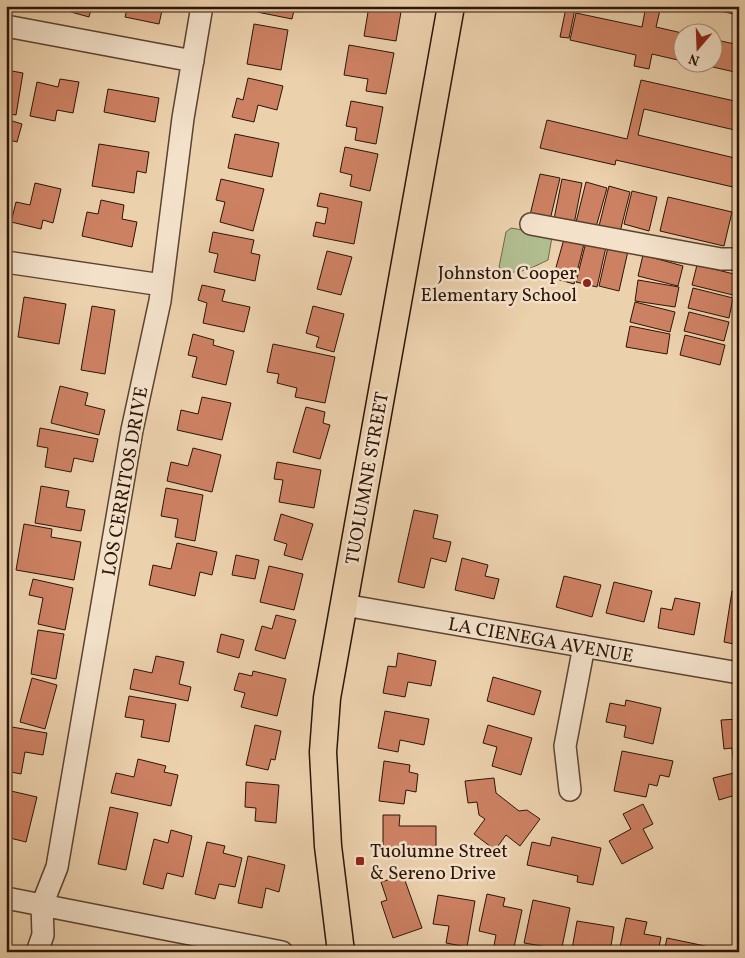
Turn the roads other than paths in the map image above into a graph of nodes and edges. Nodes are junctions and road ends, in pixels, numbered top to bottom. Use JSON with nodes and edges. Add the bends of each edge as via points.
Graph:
{"nodes":[{"id":1,"x":202,"y":6,"type":"edge"},
{"id":2,"x":450,"y":6,"type":"edge"},
{"id":3,"x":6,"y":26,"type":"edge"},
{"id":4,"x":193,"y":61,"type":"junction"},
{"id":5,"x":531,"y":224,"type":"dead end"},
{"id":6,"x":739,"y":259,"type":"edge"},
{"id":7,"x":6,"y":262,"type":"edge"},
{"id":8,"x":162,"y":284,"type":"junction"},
{"id":9,"x":344,"y":605,"type":"junction"},
{"id":10,"x":584,"y":646,"type":"junction"},
{"id":11,"x":739,"y":673,"type":"edge"},
{"id":12,"x":570,"y":790,"type":"dead end"},
{"id":13,"x":6,"y":898,"type":"edge"},
{"id":14,"x":42,"y":905,"type":"junction"},
{"id":15,"x":37,"y":952,"type":"edge"},
{"id":16,"x":282,"y":952,"type":"edge"},
{"id":17,"x":341,"y":952,"type":"edge"}],
"edges":[{"from":1,"to":4,"type":"street","name":"LOS CERRITOS DRIVE"},
{"from":2,"to":9,"type":"main road","name":"TUOLUMNE STREET"},
{"from":3,"to":4,"type":"street"},
{"from":4,"to":8,"type":"street","name":"LOS CERRITOS DRIVE"},
{"from":5,"to":6,"type":"street","via":[[721,259]]},
{"from":7,"to":8,"type":"street"},
{"from":8,"to":14,"type":"street","name":"LOS CERRITOS DRIVE","via":[[132,430],[57,867]]},
{"from":9,"to":10,"type":"street","name":"LA CIENEGA AVENUE"},
{"from":9,"to":17,"type":"main road","name":"TUOLUMNE STREET","via":[[327,698],[323,752],[328,846]]},
{"from":10,"to":11,"type":"street","name":"LA CIENEGA AVENUE"},
{"from":10,"to":12,"type":"street","via":[[565,746]]},
{"from":13,"to":14,"type":"street"},
{"from":14,"to":15,"type":"street","name":"LOS CERRITOS DRIVE","via":[[43,935]]},
{"from":14,"to":16,"type":"street"}]}
